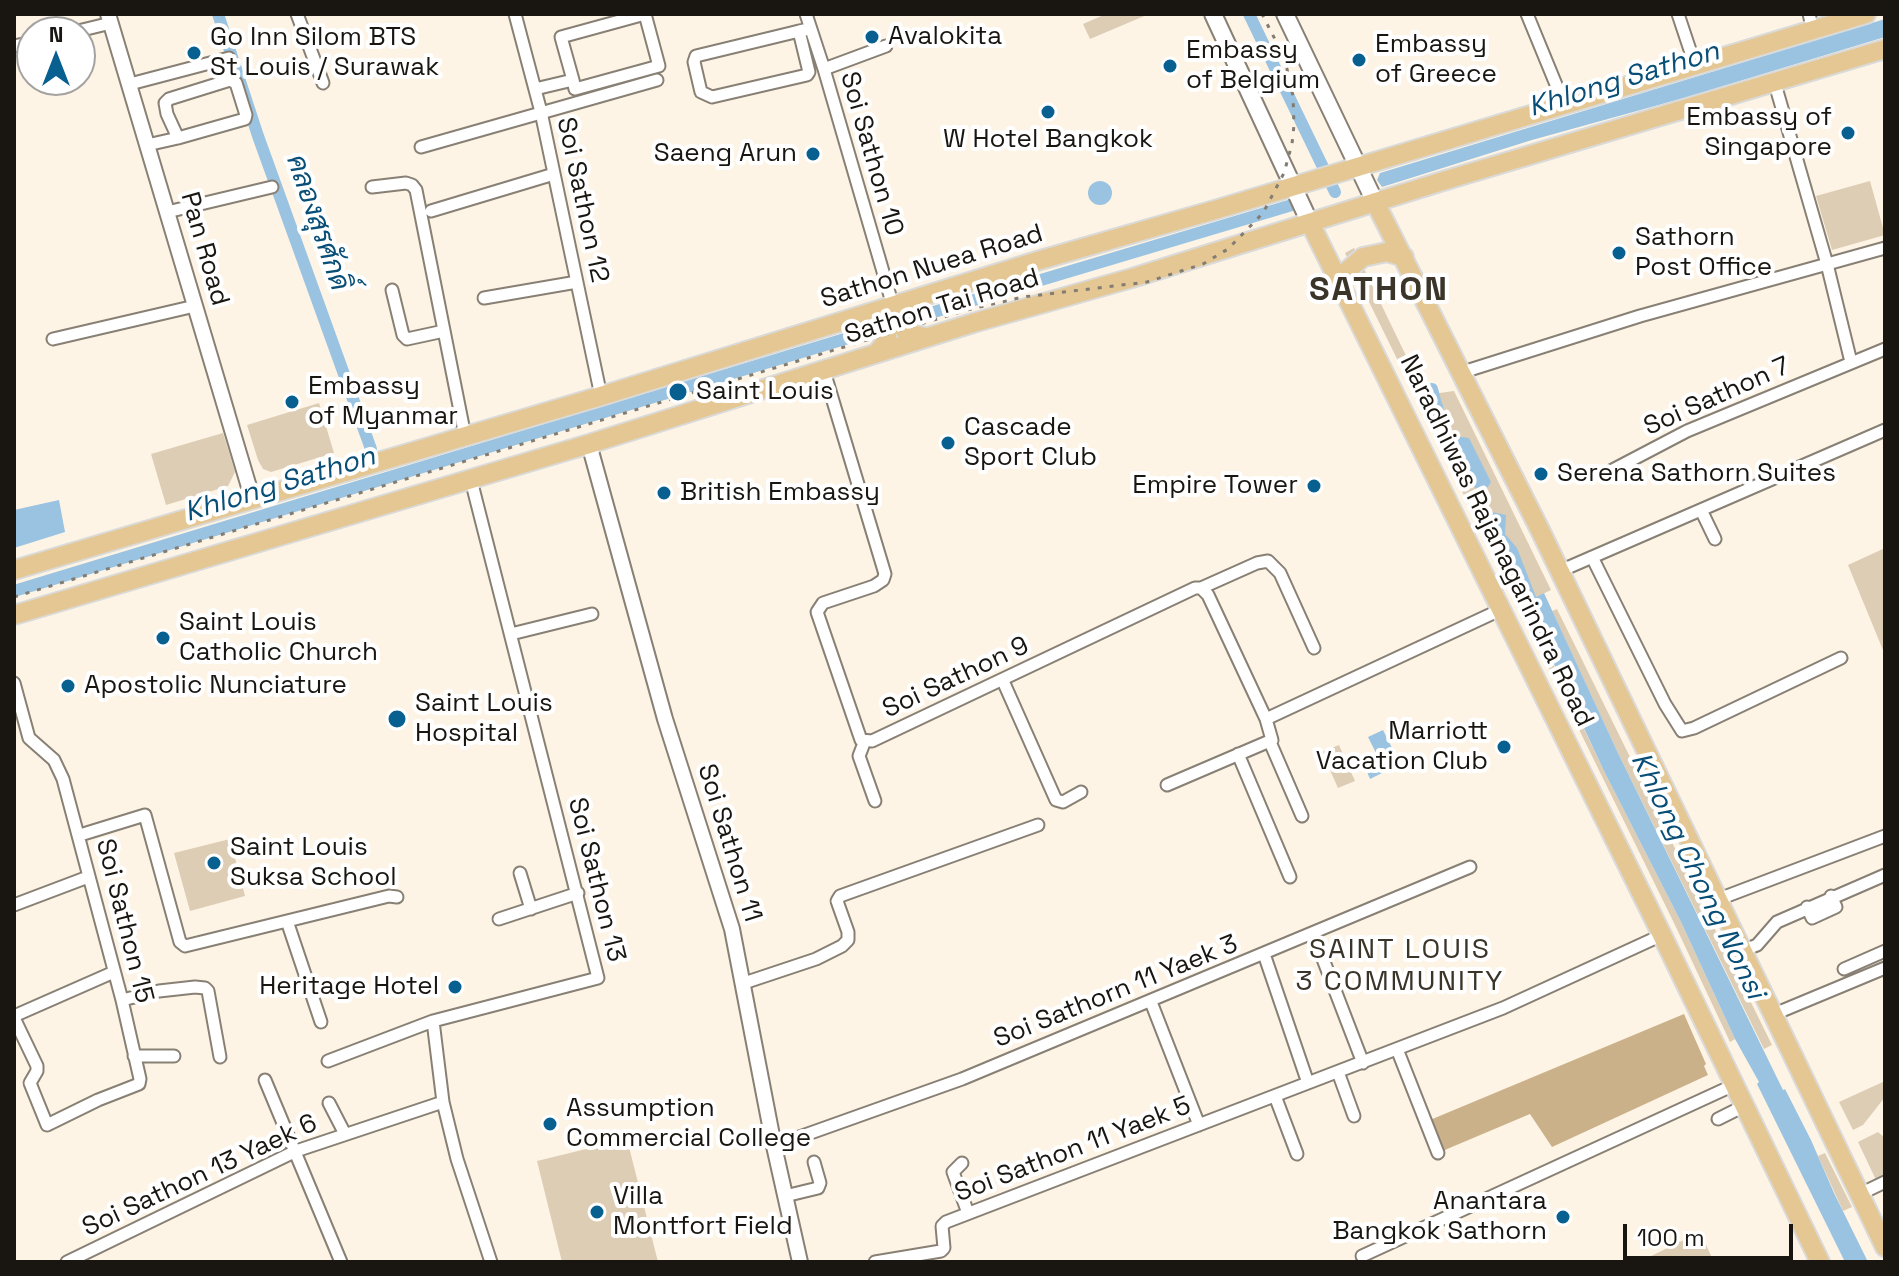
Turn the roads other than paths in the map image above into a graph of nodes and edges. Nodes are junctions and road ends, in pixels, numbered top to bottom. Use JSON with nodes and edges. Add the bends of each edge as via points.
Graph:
{"nodes":[{"id":1,"x":297,"y":14,"type":"edge"},
{"id":2,"x":806,"y":14,"type":"edge"},
{"id":3,"x":1213,"y":14,"type":"edge"},
{"id":4,"x":1285,"y":14,"type":"edge"},
{"id":5,"x":1527,"y":14,"type":"edge"},
{"id":6,"x":1678,"y":14,"type":"edge"},
{"id":7,"x":517,"y":15,"type":"edge"},
{"id":8,"x":1855,"y":16,"type":"edge"},
{"id":9,"x":109,"y":19,"type":"edge"},
{"id":10,"x":1811,"y":22,"type":"edge"},
{"id":11,"x":804,"y":30,"type":"junction"},
{"id":12,"x":886,"y":46,"type":"dead end"},
{"id":13,"x":1885,"y":49,"type":"edge"},
{"id":14,"x":229,"y":58,"type":"dead end"},
{"id":15,"x":1695,"y":65,"type":"junction"},
{"id":16,"x":824,"y":69,"type":"junction"},
{"id":17,"x":573,"y":80,"type":"junction"},
{"id":18,"x":657,"y":80,"type":"dead end"},
{"id":19,"x":323,"y":83,"type":"dead end"},
{"id":20,"x":130,"y":84,"type":"junction"},
{"id":21,"x":1775,"y":84,"type":"junction"},
{"id":22,"x":535,"y":89,"type":"junction"},
{"id":23,"x":1564,"y":104,"type":"junction"},
{"id":24,"x":541,"y":112,"type":"junction"},
{"id":25,"x":178,"y":138,"type":"junction"},
{"id":26,"x":147,"y":145,"type":"junction"},
{"id":27,"x":421,"y":147,"type":"dead end"},
{"id":28,"x":1359,"y":165,"type":"junction"},
{"id":29,"x":554,"y":174,"type":"junction"},
{"id":30,"x":1292,"y":186,"type":"junction"},
{"id":31,"x":272,"y":187,"type":"dead end"},
{"id":32,"x":372,"y":187,"type":"dead end"},
{"id":33,"x":1375,"y":202,"type":"junction"},
{"id":34,"x":431,"y":211,"type":"dead end"},
{"id":35,"x":167,"y":212,"type":"junction"},
{"id":36,"x":1310,"y":223,"type":"junction"},
{"id":37,"x":1885,"y":248,"type":"edge"},
{"id":38,"x":1404,"y":257,"type":"junction"},
{"id":39,"x":1827,"y":264,"type":"junction"},
{"id":40,"x":577,"y":282,"type":"junction"},
{"id":41,"x":1342,"y":285,"type":"junction"},
{"id":42,"x":392,"y":290,"type":"dead end"},
{"id":43,"x":484,"y":298,"type":"dead end"},
{"id":44,"x":195,"y":306,"type":"junction"},
{"id":45,"x":893,"y":306,"type":"junction"},
{"id":46,"x":866,"y":314,"type":"junction"},
{"id":47,"x":444,"y":331,"type":"junction"},
{"id":48,"x":925,"y":337,"type":"junction"},
{"id":49,"x":53,"y":339,"type":"dead end"},
{"id":50,"x":1885,"y":349,"type":"edge"},
{"id":51,"x":877,"y":353,"type":"junction"},
{"id":52,"x":1851,"y":362,"type":"junction"},
{"id":53,"x":824,"y":371,"type":"junction"},
{"id":54,"x":1463,"y":372,"type":"junction"},
{"id":55,"x":601,"y":396,"type":"junction"},
{"id":56,"x":1884,"y":434,"type":"edge"},
{"id":57,"x":465,"y":436,"type":"junction"},
{"id":58,"x":589,"y":444,"type":"junction"},
{"id":59,"x":1603,"y":475,"type":"dead end"},
{"id":60,"x":471,"y":480,"type":"junction"},
{"id":61,"x":252,"y":497,"type":"junction"},
{"id":62,"x":1701,"y":510,"type":"junction"},
{"id":63,"x":1715,"y":539,"type":"dead end"},
{"id":64,"x":1592,"y":557,"type":"junction"},
{"id":65,"x":14,"y":570,"type":"edge"},
{"id":66,"x":1560,"y":571,"type":"junction"},
{"id":67,"x":1201,"y":588,"type":"junction"},
{"id":68,"x":1500,"y":610,"type":"junction"},
{"id":69,"x":592,"y":614,"type":"dead end"},
{"id":70,"x":14,"y":615,"type":"edge"},
{"id":71,"x":511,"y":634,"type":"junction"},
{"id":72,"x":1314,"y":648,"type":"dead end"},
{"id":73,"x":1841,"y":658,"type":"dead end"},
{"id":74,"x":1003,"y":681,"type":"junction"},
{"id":75,"x":14,"y":683,"type":"edge"},
{"id":76,"x":1266,"y":719,"type":"junction"},
{"id":77,"x":1270,"y":742,"type":"junction"},
{"id":78,"x":864,"y":743,"type":"junction"},
{"id":79,"x":1238,"y":754,"type":"junction"},
{"id":80,"x":1167,"y":785,"type":"dead end"},
{"id":81,"x":1081,"y":792,"type":"dead end"},
{"id":82,"x":875,"y":801,"type":"dead end"},
{"id":83,"x":1302,"y":816,"type":"dead end"},
{"id":84,"x":1038,"y":825,"type":"dead end"},
{"id":85,"x":80,"y":835,"type":"junction"},
{"id":86,"x":1885,"y":836,"type":"edge"},
{"id":87,"x":1470,"y":867,"type":"dead end"},
{"id":88,"x":520,"y":873,"type":"dead end"},
{"id":89,"x":1885,"y":875,"type":"edge"},
{"id":90,"x":88,"y":877,"type":"junction"},
{"id":91,"x":1290,"y":877,"type":"dead end"},
{"id":92,"x":578,"y":893,"type":"junction"},
{"id":93,"x":397,"y":897,"type":"dead end"},
{"id":94,"x":1719,"y":899,"type":"junction"},
{"id":95,"x":14,"y":905,"type":"edge"},
{"id":96,"x":531,"y":909,"type":"junction"},
{"id":97,"x":499,"y":919,"type":"dead end"},
{"id":98,"x":287,"y":921,"type":"junction"},
{"id":99,"x":1313,"y":933,"type":"junction"},
{"id":100,"x":1662,"y":935,"type":"junction"},
{"id":101,"x":1742,"y":951,"type":"junction"},
{"id":102,"x":1885,"y":951,"type":"edge"},
{"id":103,"x":1264,"y":954,"type":"junction"},
{"id":104,"x":1885,"y":968,"type":"edge"},
{"id":105,"x":1844,"y":969,"type":"dead end"},
{"id":106,"x":114,"y":972,"type":"junction"},
{"id":107,"x":744,"y":983,"type":"junction"},
{"id":108,"x":122,"y":1000,"type":"junction"},
{"id":109,"x":1151,"y":1002,"type":"junction"},
{"id":110,"x":1772,"y":1015,"type":"junction"},
{"id":111,"x":14,"y":1017,"type":"edge"},
{"id":112,"x":433,"y":1021,"type":"junction"},
{"id":113,"x":321,"y":1022,"type":"dead end"},
{"id":114,"x":1397,"y":1049,"type":"junction"},
{"id":115,"x":134,"y":1056,"type":"junction"},
{"id":116,"x":174,"y":1056,"type":"dead end"},
{"id":117,"x":220,"y":1057,"type":"dead end"},
{"id":118,"x":328,"y":1061,"type":"dead end"},
{"id":119,"x":1363,"y":1063,"type":"junction"},
{"id":120,"x":1338,"y":1072,"type":"junction"},
{"id":121,"x":265,"y":1080,"type":"dead end"},
{"id":122,"x":1308,"y":1083,"type":"junction"},
{"id":123,"x":1734,"y":1085,"type":"junction"},
{"id":124,"x":1275,"y":1096,"type":"junction"},
{"id":125,"x":443,"y":1102,"type":"junction"},
{"id":126,"x":329,"y":1103,"type":"dead end"},
{"id":127,"x":1744,"y":1106,"type":"junction"},
{"id":128,"x":1354,"y":1116,"type":"dead end"},
{"id":129,"x":1718,"y":1119,"type":"dead end"},
{"id":130,"x":1199,"y":1125,"type":"junction"},
{"id":131,"x":345,"y":1134,"type":"junction"},
{"id":132,"x":774,"y":1146,"type":"junction"},
{"id":133,"x":296,"y":1151,"type":"junction"},
{"id":134,"x":1438,"y":1153,"type":"dead end"},
{"id":135,"x":1297,"y":1154,"type":"dead end"},
{"id":136,"x":814,"y":1162,"type":"dead end"},
{"id":137,"x":962,"y":1163,"type":"dead end"},
{"id":138,"x":1885,"y":1182,"type":"edge"},
{"id":139,"x":1860,"y":1194,"type":"junction"},
{"id":140,"x":785,"y":1196,"type":"junction"},
{"id":141,"x":968,"y":1213,"type":"junction"},
{"id":142,"x":1884,"y":1242,"type":"edge"},
{"id":143,"x":1362,"y":1256,"type":"dead end"},
{"id":144,"x":903,"y":1260,"type":"edge"},
{"id":145,"x":67,"y":1262,"type":"edge"},
{"id":146,"x":341,"y":1262,"type":"edge"},
{"id":147,"x":491,"y":1262,"type":"edge"},
{"id":148,"x":800,"y":1262,"type":"edge"},
{"id":149,"x":875,"y":1262,"type":"edge"},
{"id":150,"x":1820,"y":1262,"type":"edge"}],
"edges":[{"from":1,"to":19,"type":"street"},
{"from":2,"to":11,"type":"street","name":"Soi Sathon 10"},
{"from":3,"to":30,"type":"main road","name":"Naradhiwas Rajanagarindra Road"},
{"from":4,"to":28,"type":"main road","name":"Naradhiwas Rajanagarindra Road"},
{"from":5,"to":23,"type":"street"},
{"from":6,"to":15,"type":"street"},
{"from":7,"to":22,"type":"street","name":"Soi Sathon 12"},
{"from":8,"to":10,"type":"main road","name":"Sathon Nuea Road"},
{"from":9,"to":20,"type":"street","name":"Pan Road"},
{"from":10,"to":15,"type":"main road","name":"Sathon Nuea Road"},
{"from":11,"to":11,"type":"street","via":[[807,75],[712,97],[701,92],[696,56]]},
{"from":11,"to":16,"type":"street","name":"Soi Sathon 10"},
{"from":12,"to":16,"type":"street"},
{"from":13,"to":21,"type":"main road","name":"Sathon Tai Road"},
{"from":14,"to":20,"type":"street"},
{"from":15,"to":23,"type":"main road","name":"Sathon Nuea Road"},
{"from":16,"to":45,"type":"street","name":"Soi Sathon 10"},
{"from":17,"to":17,"type":"street","via":[[561,37],[645,14],[659,66],[575,89]]},
{"from":17,"to":22,"type":"street"},
{"from":18,"to":24,"type":"street"},
{"from":20,"to":26,"type":"street","name":"Pan Road"},
{"from":21,"to":33,"type":"main road","name":"Sathon Tai Road"},
{"from":21,"to":39,"type":"street"},
{"from":22,"to":24,"type":"street","name":"Soi Sathon 12"},
{"from":23,"to":28,"type":"main road","name":"Sathon Nuea Road"},
{"from":24,"to":27,"type":"street"},
{"from":24,"to":29,"type":"street","name":"Soi Sathon 12"},
{"from":25,"to":25,"type":"street","via":[[245,119],[236,83],[230,80],[169,99],[167,114]]},
{"from":25,"to":26,"type":"street"},
{"from":26,"to":35,"type":"street","name":"Pan Road"},
{"from":28,"to":30,"type":"main road","name":"Sathon Nuea Road"},
{"from":28,"to":33,"type":"main road","name":"Naradhiwas Rajanagarindra Road"},
{"from":29,"to":34,"type":"street"},
{"from":29,"to":40,"type":"street","name":"Soi Sathon 12"},
{"from":30,"to":36,"type":"main road","name":"Naradhiwas Rajanagarindra Road"},
{"from":30,"to":45,"type":"main road","name":"Sathon Nuea Road"},
{"from":31,"to":35,"type":"street"},
{"from":32,"to":47,"type":"street","via":[[406,183],[416,190]]},
{"from":33,"to":36,"type":"main road","name":"Sathon Tai Road"},
{"from":33,"to":38,"type":"main road","name":"Naradhiwas Rajanagarindra Road"},
{"from":35,"to":44,"type":"street","name":"Pan Road"},
{"from":36,"to":41,"type":"main road","name":"Naradhiwas Rajanagarindra Road"},
{"from":36,"to":48,"type":"main road","name":"Sathon Tai Road"},
{"from":37,"to":39,"type":"street"},
{"from":38,"to":41,"type":"main road","via":[[1387,252],[1363,257],[1348,270]]},
{"from":38,"to":54,"type":"main road","name":"Naradhiwas Rajanagarindra Road"},
{"from":39,"to":52,"type":"street"},
{"from":39,"to":54,"type":"street"},
{"from":40,"to":43,"type":"street"},
{"from":40,"to":55,"type":"street","name":"Soi Sathon 12"},
{"from":41,"to":68,"type":"main road","name":"Naradhiwas Rajanagarindra Road"},
{"from":42,"to":47,"type":"street","via":[[407,339]]},
{"from":44,"to":49,"type":"street"},
{"from":44,"to":61,"type":"street","name":"Pan Road"},
{"from":45,"to":46,"type":"main road","name":"Sathon Nuea Road"},
{"from":45,"to":48,"type":"main road","via":[[907,333]]},
{"from":46,"to":51,"type":"main road","via":[[883,321],[888,334]]},
{"from":46,"to":55,"type":"main road","name":"Sathon Nuea Road"},
{"from":47,"to":57,"type":"street"},
{"from":48,"to":51,"type":"main road","name":"Sathon Tai Road"},
{"from":50,"to":52,"type":"street","name":"Soi Sathon 7"},
{"from":51,"to":53,"type":"main road","name":"Sathon Tai Road"},
{"from":52,"to":59,"type":"street","name":"Soi Sathon 7","via":[[1687,431]]},
{"from":53,"to":58,"type":"main road","name":"Sathon Tai Road"},
{"from":53,"to":78,"type":"street","name":"Soi Sathon 9","via":[[885,574],[874,586],[823,603],[817,612]]},
{"from":54,"to":66,"type":"main road","name":"Naradhiwas Rajanagarindra Road"},
{"from":55,"to":57,"type":"main road","name":"Sathon Nuea Road"},
{"from":56,"to":62,"type":"street"},
{"from":57,"to":61,"type":"main road","name":"Sathon Nuea Road"},
{"from":58,"to":60,"type":"main road","name":"Sathon Tai Road"},
{"from":58,"to":107,"type":"street","name":"Soi Sathon 11"},
{"from":60,"to":70,"type":"main road","name":"Sathon Tai Road"},
{"from":60,"to":71,"type":"street","name":"Soi Sathon 13"},
{"from":61,"to":65,"type":"main road","name":"Sathon Nuea Road"},
{"from":62,"to":63,"type":"street"},
{"from":62,"to":64,"type":"street"},
{"from":64,"to":66,"type":"street"},
{"from":64,"to":73,"type":"street","via":[[1682,731]]},
{"from":66,"to":94,"type":"main road","name":"Naradhiwas Rajanagarindra Road"},
{"from":67,"to":72,"type":"street","name":"Soi Sathon 9","via":[[1268,561],[1280,573]]},
{"from":67,"to":74,"type":"street","name":"Soi Sathon 9"},
{"from":67,"to":76,"type":"street"},
{"from":68,"to":76,"type":"street"},
{"from":68,"to":100,"type":"main road","name":"Naradhiwas Rajanagarindra Road"},
{"from":69,"to":71,"type":"street"},
{"from":71,"to":92,"type":"street","name":"Soi Sathon 13"},
{"from":74,"to":78,"type":"street","name":"Soi Sathon 9"},
{"from":74,"to":81,"type":"street","via":[[1056,800],[1063,802]]},
{"from":75,"to":85,"type":"street","name":"Soi Sathon 15","via":[[29,738],[54,760]]},
{"from":76,"to":77,"type":"street"},
{"from":77,"to":79,"type":"street"},
{"from":77,"to":83,"type":"street"},
{"from":78,"to":82,"type":"street","via":[[859,756]]},
{"from":79,"to":80,"type":"street"},
{"from":79,"to":91,"type":"street"},
{"from":84,"to":107,"type":"street","via":[[840,896],[848,940],[842,946]]},
{"from":85,"to":90,"type":"street","name":"Soi Sathon 15"},
{"from":85,"to":98,"type":"street","via":[[145,815],[181,945]]},
{"from":86,"to":94,"type":"street"},
{"from":87,"to":99,"type":"street","name":"Soi Sathorn 11 Yaek 3"},
{"from":88,"to":96,"type":"street"},
{"from":89,"to":101,"type":"street","via":[[1777,922],[1757,945]]},
{"from":90,"to":95,"type":"street"},
{"from":90,"to":106,"type":"street","name":"Soi Sathon 15"},
{"from":92,"to":96,"type":"street"},
{"from":92,"to":112,"type":"street","name":"Soi Sathon 13","via":[[598,979]]},
{"from":93,"to":98,"type":"street"},
{"from":94,"to":101,"type":"main road","name":"Naradhiwas Rajanagarindra Road"},
{"from":96,"to":97,"type":"street"},
{"from":98,"to":113,"type":"street"},
{"from":99,"to":103,"type":"street","name":"Soi Sathorn 11 Yaek 3"},
{"from":99,"to":119,"type":"street"},
{"from":100,"to":114,"type":"street","name":"Soi Sathon 11 Yaek 5","via":[[1526,998]]},
{"from":100,"to":123,"type":"main road","name":"Naradhiwas Rajanagarindra Road"},
{"from":101,"to":110,"type":"main road","name":"Naradhiwas Rajanagarindra Road"},
{"from":102,"to":105,"type":"street"},
{"from":103,"to":109,"type":"street","name":"Soi Sathorn 11 Yaek 3"},
{"from":103,"to":122,"type":"street"},
{"from":104,"to":110,"type":"street"},
{"from":106,"to":108,"type":"street","name":"Soi Sathon 15"},
{"from":106,"to":111,"type":"street"},
{"from":107,"to":132,"type":"street","name":"Soi Sathon 11"},
{"from":108,"to":115,"type":"street","name":"Soi Sathon 15"},
{"from":108,"to":117,"type":"street","via":[[205,988]]},
{"from":109,"to":130,"type":"street"},
{"from":109,"to":132,"type":"street","name":"Soi Sathorn 11 Yaek 3","via":[[962,1079]]},
{"from":110,"to":139,"type":"main road","name":"Naradhiwas Rajanagarindra Road"},
{"from":111,"to":115,"type":"street","name":"Soi Sathon 15","via":[[37,1066],[30,1083],[47,1125],[135,1088],[140,1079]]},
{"from":112,"to":118,"type":"street"},
{"from":112,"to":125,"type":"street"},
{"from":114,"to":119,"type":"street","name":"Soi Sathon 11 Yaek 5"},
{"from":114,"to":134,"type":"street"},
{"from":115,"to":116,"type":"street"},
{"from":119,"to":120,"type":"street","name":"Soi Sathon 11 Yaek 5"},
{"from":120,"to":122,"type":"street","name":"Soi Sathon 11 Yaek 5"},
{"from":120,"to":128,"type":"street"},
{"from":121,"to":133,"type":"street"},
{"from":122,"to":124,"type":"street","name":"Soi Sathon 11 Yaek 5"},
{"from":123,"to":127,"type":"main road","name":"Naradhiwas Rajanagarindra Road"},
{"from":123,"to":143,"type":"street"},
{"from":124,"to":130,"type":"street","name":"Soi Sathon 11 Yaek 5"},
{"from":124,"to":135,"type":"street"},
{"from":125,"to":131,"type":"street","name":"Soi Sathon 13 Yaek 6"},
{"from":125,"to":147,"type":"street"},
{"from":126,"to":131,"type":"street"},
{"from":127,"to":129,"type":"street"},
{"from":127,"to":150,"type":"main road","name":"Naradhiwas Rajanagarindra Road"},
{"from":130,"to":141,"type":"street","name":"Soi Sathon 11 Yaek 5"},
{"from":131,"to":133,"type":"street","name":"Soi Sathon 13 Yaek 6"},
{"from":132,"to":140,"type":"street","name":"Soi Sathon 11"},
{"from":133,"to":145,"type":"street","name":"Soi Sathon 13 Yaek 6"},
{"from":133,"to":146,"type":"street"},
{"from":136,"to":140,"type":"street","via":[[818,1188]]},
{"from":137,"to":141,"type":"street","via":[[953,1172]]},
{"from":138,"to":139,"type":"street"},
{"from":139,"to":142,"type":"main road","name":"Naradhiwas Rajanagarindra Road"},
{"from":140,"to":148,"type":"street","name":"Soi Sathon 11"},
{"from":141,"to":144,"type":"street","name":"Soi Sathon 11 Yaek 5","via":[[943,1224],[941,1251]]},
{"from":144,"to":149,"type":"street","name":"Soi Sathon 11 Yaek 5"}]}
